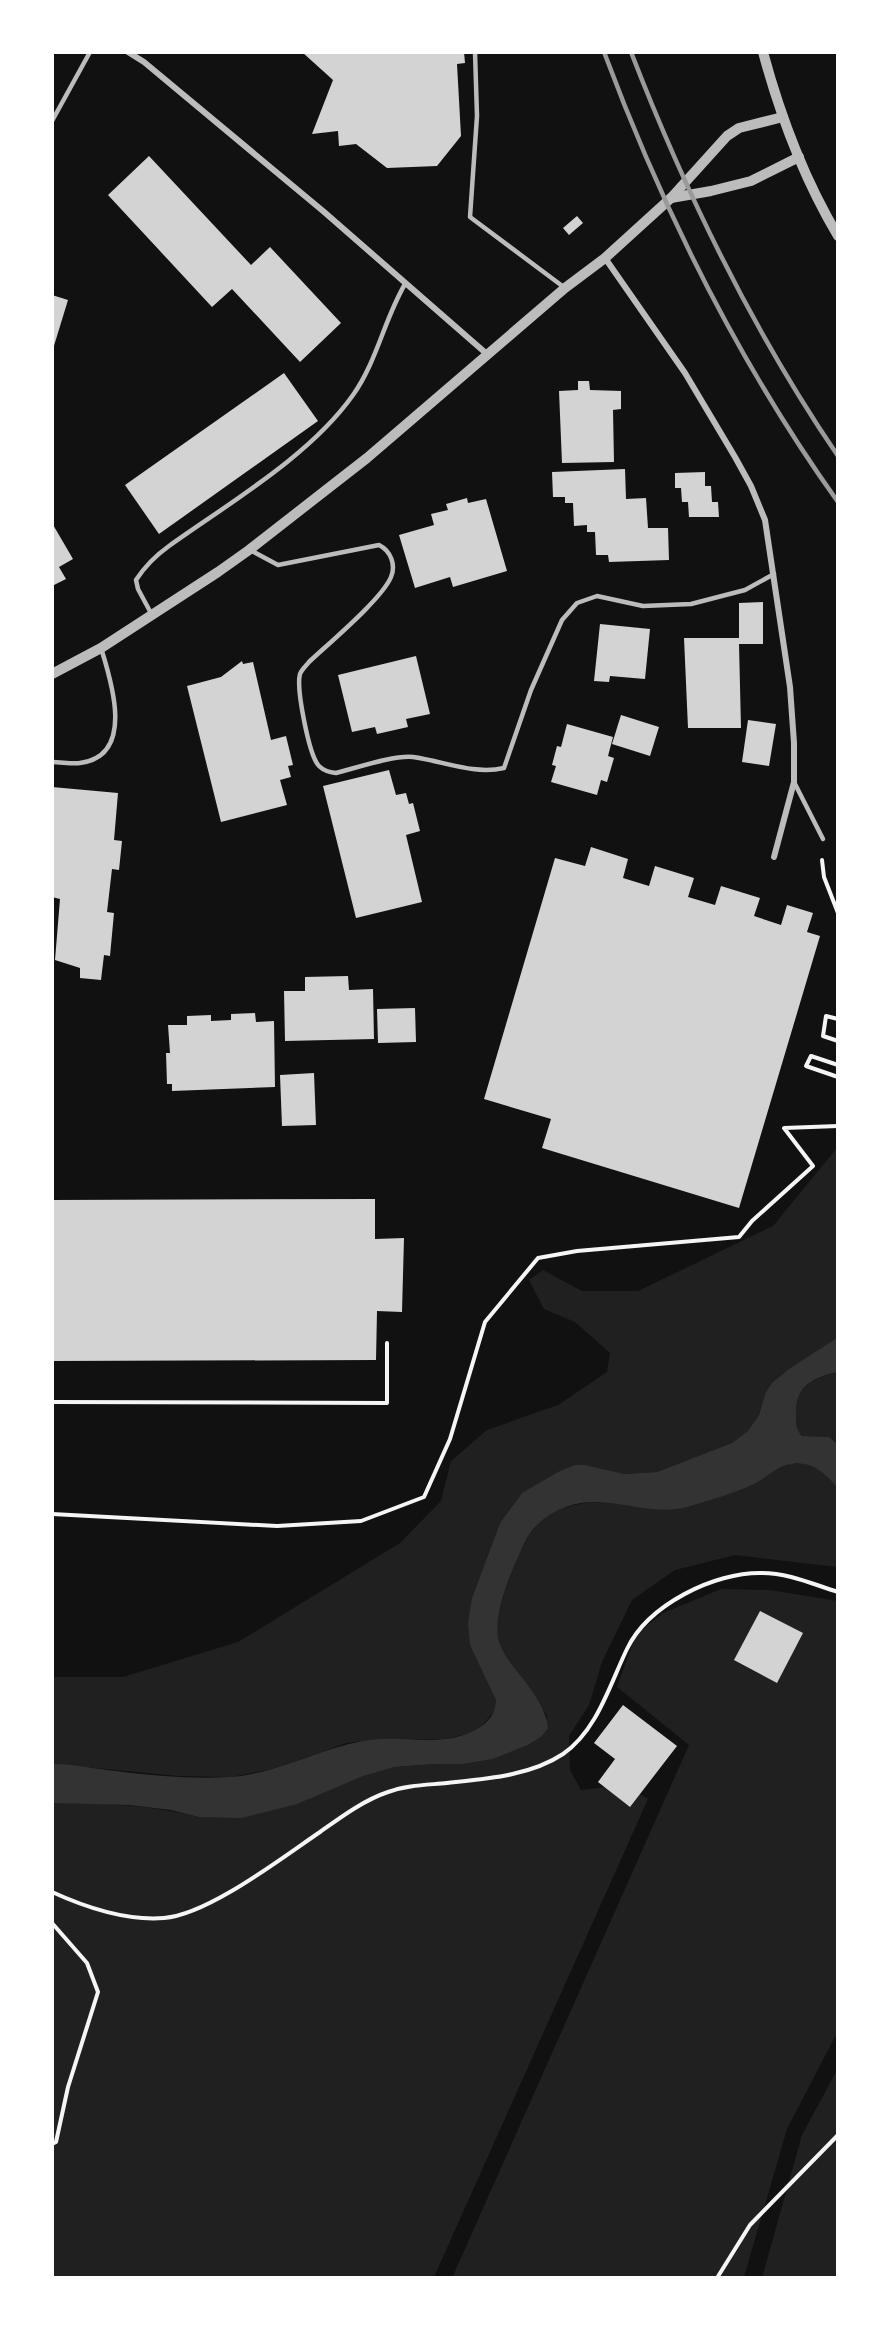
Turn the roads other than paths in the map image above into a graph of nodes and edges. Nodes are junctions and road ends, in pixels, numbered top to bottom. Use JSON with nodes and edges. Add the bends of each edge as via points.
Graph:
{"nodes":[{"id":1,"x":90,"y":52,"type":"edge"},
{"id":2,"x":128,"y":52,"type":"edge"},
{"id":3,"x":475,"y":52,"type":"edge"},
{"id":4,"x":762,"y":52,"type":"edge"},
{"id":5,"x":783,"y":117,"type":"junction"},
{"id":6,"x":52,"y":121,"type":"edge"},
{"id":7,"x":799,"y":157,"type":"junction"},
{"id":8,"x":671,"y":198,"type":"junction"},
{"id":9,"x":837,"y":236,"type":"edge"},
{"id":10,"x":605,"y":258,"type":"junction"},
{"id":11,"x":405,"y":284,"type":"junction"},
{"id":12,"x":565,"y":288,"type":"junction"},
{"id":13,"x":488,"y":356,"type":"junction"},
{"id":14,"x":249,"y":550,"type":"junction"},
{"id":15,"x":774,"y":574,"type":"junction"},
{"id":16,"x":152,"y":615,"type":"junction"},
{"id":17,"x":101,"y":648,"type":"junction"},
{"id":18,"x":52,"y":675,"type":"edge"},
{"id":19,"x":52,"y":762,"type":"edge"},
{"id":20,"x":794,"y":782,"type":"junction"},
{"id":21,"x":823,"y":839,"type":"road end"},
{"id":22,"x":774,"y":857,"type":"dead end"}],
"edges":[{"from":1,"to":6,"type":"lane"},
{"from":2,"to":11,"type":"street","via":[[323,211]]},
{"from":3,"to":12,"type":"lane","via":[[477,116],[470,217]]},
{"from":4,"to":5,"type":"street"},
{"from":5,"to":7,"type":"street"},
{"from":5,"to":8,"type":"street","via":[[739,128]]},
{"from":7,"to":8,"type":"street","via":[[751,181]]},
{"from":7,"to":9,"type":"street"},
{"from":8,"to":10,"type":"street"},
{"from":10,"to":12,"type":"street"},
{"from":10,"to":15,"type":"street","via":[[685,374],[751,486],[765,519]]},
{"from":11,"to":13,"type":"street"},
{"from":11,"to":16,"type":"lane","via":[[393,305],[373,362],[352,396],[312,441],[152,559],[142,572],[136,580],[138,589]]},
{"from":12,"to":13,"type":"street"},
{"from":13,"to":14,"type":"street"},
{"from":14,"to":15,"type":"lane","via":[[278,565],[379,545],[390,555],[394,567],[390,579],[301,671],[300,704],[314,759],[325,771],[336,773],[411,757],[468,768],[504,768],[531,690],[562,620],[577,603],[597,596],[643,606],[691,604],[745,590]]},
{"from":14,"to":16,"type":"street"},
{"from":15,"to":20,"type":"street","via":[[790,687]]},
{"from":16,"to":17,"type":"street"},
{"from":17,"to":18,"type":"street"},
{"from":17,"to":19,"type":"lane","via":[[114,689],[114,734],[96,758],[81,763]]},
{"from":20,"to":21,"type":"lane"},
{"from":20,"to":22,"type":"street"}]}
